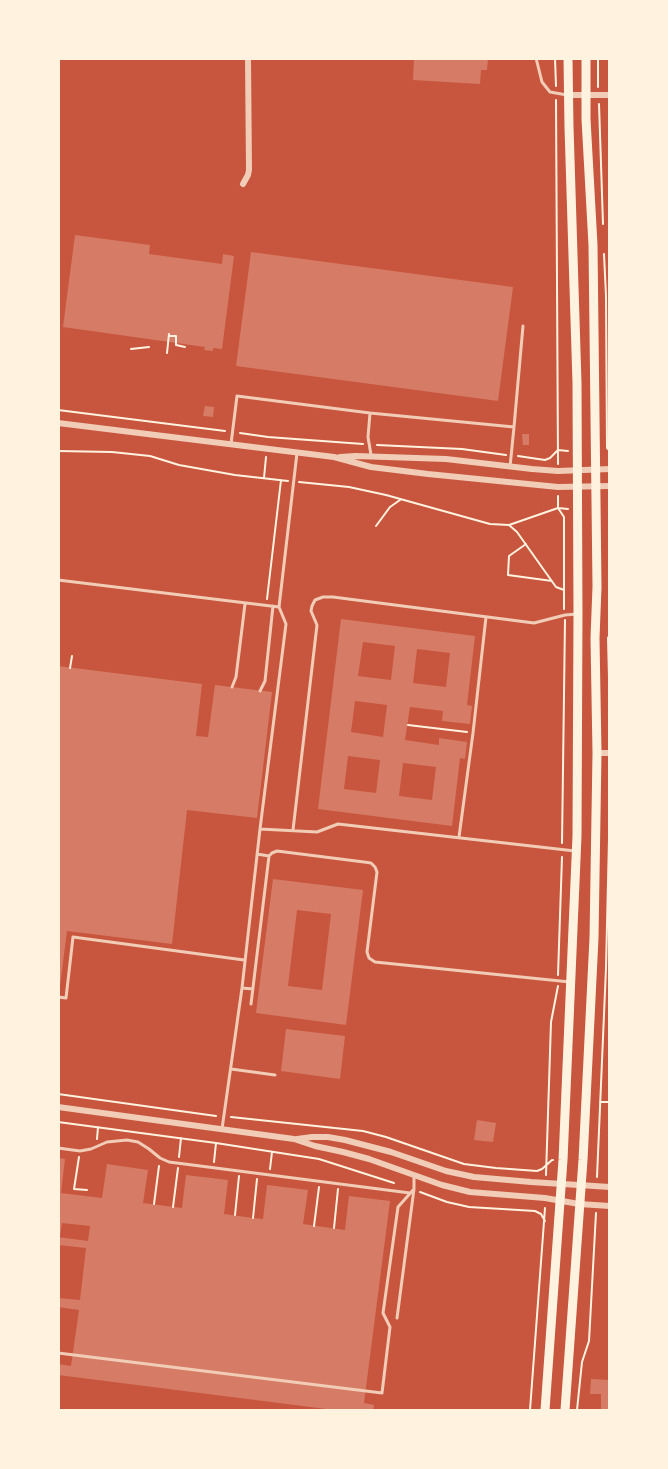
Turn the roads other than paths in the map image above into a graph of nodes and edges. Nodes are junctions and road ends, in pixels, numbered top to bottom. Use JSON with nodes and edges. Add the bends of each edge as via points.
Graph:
{"nodes":[{"id":1,"x":248,"y":58,"type":"edge"},
{"id":2,"x":536,"y":58,"type":"edge"},
{"id":3,"x":568,"y":58,"type":"edge"},
{"id":4,"x":586,"y":58,"type":"edge"},
{"id":5,"x":568,"y":95,"type":"junction"},
{"id":6,"x":586,"y":95,"type":"junction"},
{"id":7,"x":609,"y":95,"type":"edge"},
{"id":8,"x":243,"y":184,"type":"dead end"},
{"id":9,"x":523,"y":326,"type":"dead end"},
{"id":10,"x":370,"y":413,"type":"junction"},
{"id":11,"x":58,"y":423,"type":"edge"},
{"id":12,"x":514,"y":427,"type":"junction"},
{"id":13,"x":231,"y":446,"type":"junction"},
{"id":14,"x":297,"y":453,"type":"junction"},
{"id":15,"x":372,"y":457,"type":"junction"},
{"id":16,"x":334,"y":458,"type":"junction"},
{"id":17,"x":510,"y":467,"type":"junction"},
{"id":18,"x":609,"y":469,"type":"edge"},
{"id":19,"x":596,"y":470,"type":"junction"},
{"id":20,"x":577,"y":471,"type":"junction"},
{"id":21,"x":609,"y":486,"type":"edge"},
{"id":22,"x":596,"y":487,"type":"junction"},
{"id":23,"x":576,"y":488,"type":"junction"},
{"id":24,"x":58,"y":580,"type":"edge"},
{"id":25,"x":245,"y":603,"type":"junction"},
{"id":26,"x":273,"y":606,"type":"junction"},
{"id":27,"x":279,"y":607,"type":"junction"},
{"id":28,"x":578,"y":614,"type":"junction"},
{"id":29,"x":486,"y":617,"type":"junction"},
{"id":30,"x":231,"y":687,"type":"dead end"},
{"id":31,"x":260,"y":691,"type":"dead end"},
{"id":32,"x":597,"y":753,"type":"junction"},
{"id":33,"x":609,"y":753,"type":"edge"},
{"id":34,"x":260,"y":829,"type":"junction"},
{"id":35,"x":293,"y":830,"type":"junction"},
{"id":36,"x":459,"y":837,"type":"junction"},
{"id":37,"x":577,"y":851,"type":"junction"},
{"id":38,"x":595,"y":851,"type":"junction"},
{"id":39,"x":257,"y":854,"type":"junction"},
{"id":40,"x":269,"y":856,"type":"junction"},
{"id":41,"x":240,"y":952,"type":"dead end"},
{"id":42,"x":244,"y":960,"type":"junction"},
{"id":43,"x":571,"y":982,"type":"junction"},
{"id":44,"x":242,"y":988,"type":"junction"},
{"id":45,"x":253,"y":989,"type":"junction"},
{"id":46,"x":58,"y":997,"type":"edge"},
{"id":47,"x":251,"y":1004,"type":"dead end"},
{"id":48,"x":231,"y":1069,"type":"junction"},
{"id":49,"x":275,"y":1075,"type":"dead end"},
{"id":50,"x":58,"y":1107,"type":"edge"},
{"id":51,"x":222,"y":1130,"type":"junction"},
{"id":52,"x":294,"y":1139,"type":"junction"},
{"id":53,"x":58,"y":1148,"type":"edge"},
{"id":54,"x":417,"y":1161,"type":"junction"},
{"id":55,"x":414,"y":1175,"type":"junction"},
{"id":56,"x":561,"y":1183,"type":"junction"},
{"id":57,"x":581,"y":1185,"type":"junction"},
{"id":58,"x":609,"y":1187,"type":"edge"},
{"id":59,"x":414,"y":1189,"type":"junction"},
{"id":60,"x":410,"y":1193,"type":"junction"},
{"id":61,"x":560,"y":1201,"type":"junction"},
{"id":62,"x":579,"y":1204,"type":"junction"},
{"id":63,"x":609,"y":1206,"type":"edge"},
{"id":64,"x":397,"y":1318,"type":"dead end"},
{"id":65,"x":58,"y":1353,"type":"edge"},
{"id":66,"x":545,"y":1410,"type":"edge"},
{"id":67,"x":565,"y":1410,"type":"edge"}],
"edges":[{"from":1,"to":8,"type":"street","via":[[249,170]]},
{"from":2,"to":5,"type":"lane","via":[[542,82],[550,92]]},
{"from":3,"to":5,"type":"main road"},
{"from":4,"to":6,"type":"main road"},
{"from":5,"to":6,"type":"street"},
{"from":5,"to":20,"type":"main road"},
{"from":6,"to":7,"type":"street"},
{"from":6,"to":19,"type":"main road"},
{"from":9,"to":12,"type":"lane"},
{"from":10,"to":12,"type":"lane"},
{"from":10,"to":13,"type":"lane","via":[[237,396]]},
{"from":10,"to":15,"type":"lane","via":[[368,437]]},
{"from":11,"to":13,"type":"street"},
{"from":12,"to":17,"type":"lane"},
{"from":13,"to":14,"type":"street"},
{"from":14,"to":16,"type":"street"},
{"from":14,"to":27,"type":"lane"},
{"from":15,"to":16,"type":"street"},
{"from":15,"to":17,"type":"street","via":[[446,459]]},
{"from":16,"to":23,"type":"street","via":[[417,473]]},
{"from":17,"to":20,"type":"street"},
{"from":18,"to":19,"type":"street"},
{"from":19,"to":20,"type":"street"},
{"from":19,"to":22,"type":"main road"},
{"from":20,"to":23,"type":"main road"},
{"from":21,"to":22,"type":"street"},
{"from":22,"to":23,"type":"street"},
{"from":22,"to":32,"type":"main road"},
{"from":23,"to":28,"type":"main road"},
{"from":24,"to":25,"type":"lane"},
{"from":25,"to":26,"type":"lane"},
{"from":25,"to":30,"type":"lane","via":[[236,678]]},
{"from":26,"to":27,"type":"lane"},
{"from":26,"to":31,"type":"lane"},
{"from":27,"to":34,"type":"lane","via":[[286,624]]},
{"from":28,"to":29,"type":"lane","via":[[534,623]]},
{"from":28,"to":37,"type":"main road"},
{"from":29,"to":35,"type":"lane","via":[[333,597],[315,600],[311,611],[317,626]]},
{"from":29,"to":36,"type":"lane"},
{"from":32,"to":33,"type":"street"},
{"from":32,"to":38,"type":"main road"},
{"from":34,"to":35,"type":"lane"},
{"from":34,"to":39,"type":"lane"},
{"from":35,"to":36,"type":"lane","via":[[317,832],[338,824]]},
{"from":36,"to":37,"type":"lane"},
{"from":37,"to":38,"type":"main road"},
{"from":37,"to":43,"type":"main road"},
{"from":38,"to":57,"type":"main road"},
{"from":39,"to":40,"type":"lane"},
{"from":39,"to":42,"type":"lane"},
{"from":40,"to":43,"type":"lane","via":[[276,851],[370,863],[375,867],[367,952],[375,962]]},
{"from":40,"to":45,"type":"lane"},
{"from":41,"to":42,"type":"lane"},
{"from":42,"to":44,"type":"lane"},
{"from":42,"to":46,"type":"lane","via":[[73,937],[66,998]]},
{"from":43,"to":56,"type":"main road"},
{"from":44,"to":45,"type":"lane"},
{"from":44,"to":48,"type":"lane"},
{"from":45,"to":47,"type":"lane"},
{"from":48,"to":49,"type":"lane"},
{"from":48,"to":51,"type":"lane"},
{"from":50,"to":51,"type":"street"},
{"from":51,"to":52,"type":"street"},
{"from":52,"to":54,"type":"street","via":[[345,1140]]},
{"from":52,"to":55,"type":"street"},
{"from":53,"to":60,"type":"lane","via":[[80,1151],[128,1140],[138,1142],[165,1161]]},
{"from":54,"to":55,"type":"street"},
{"from":54,"to":56,"type":"street","via":[[474,1177]]},
{"from":55,"to":59,"type":"lane"},
{"from":55,"to":61,"type":"street","via":[[470,1192]]},
{"from":56,"to":57,"type":"street"},
{"from":56,"to":61,"type":"main road"},
{"from":57,"to":58,"type":"street"},
{"from":57,"to":62,"type":"main road"},
{"from":59,"to":60,"type":"lane"},
{"from":59,"to":64,"type":"lane"},
{"from":60,"to":65,"type":"lane","via":[[398,1207],[383,1313],[390,1327],[382,1393]]},
{"from":61,"to":62,"type":"street"},
{"from":61,"to":66,"type":"main road"},
{"from":62,"to":63,"type":"street"},
{"from":62,"to":67,"type":"main road"}]}
